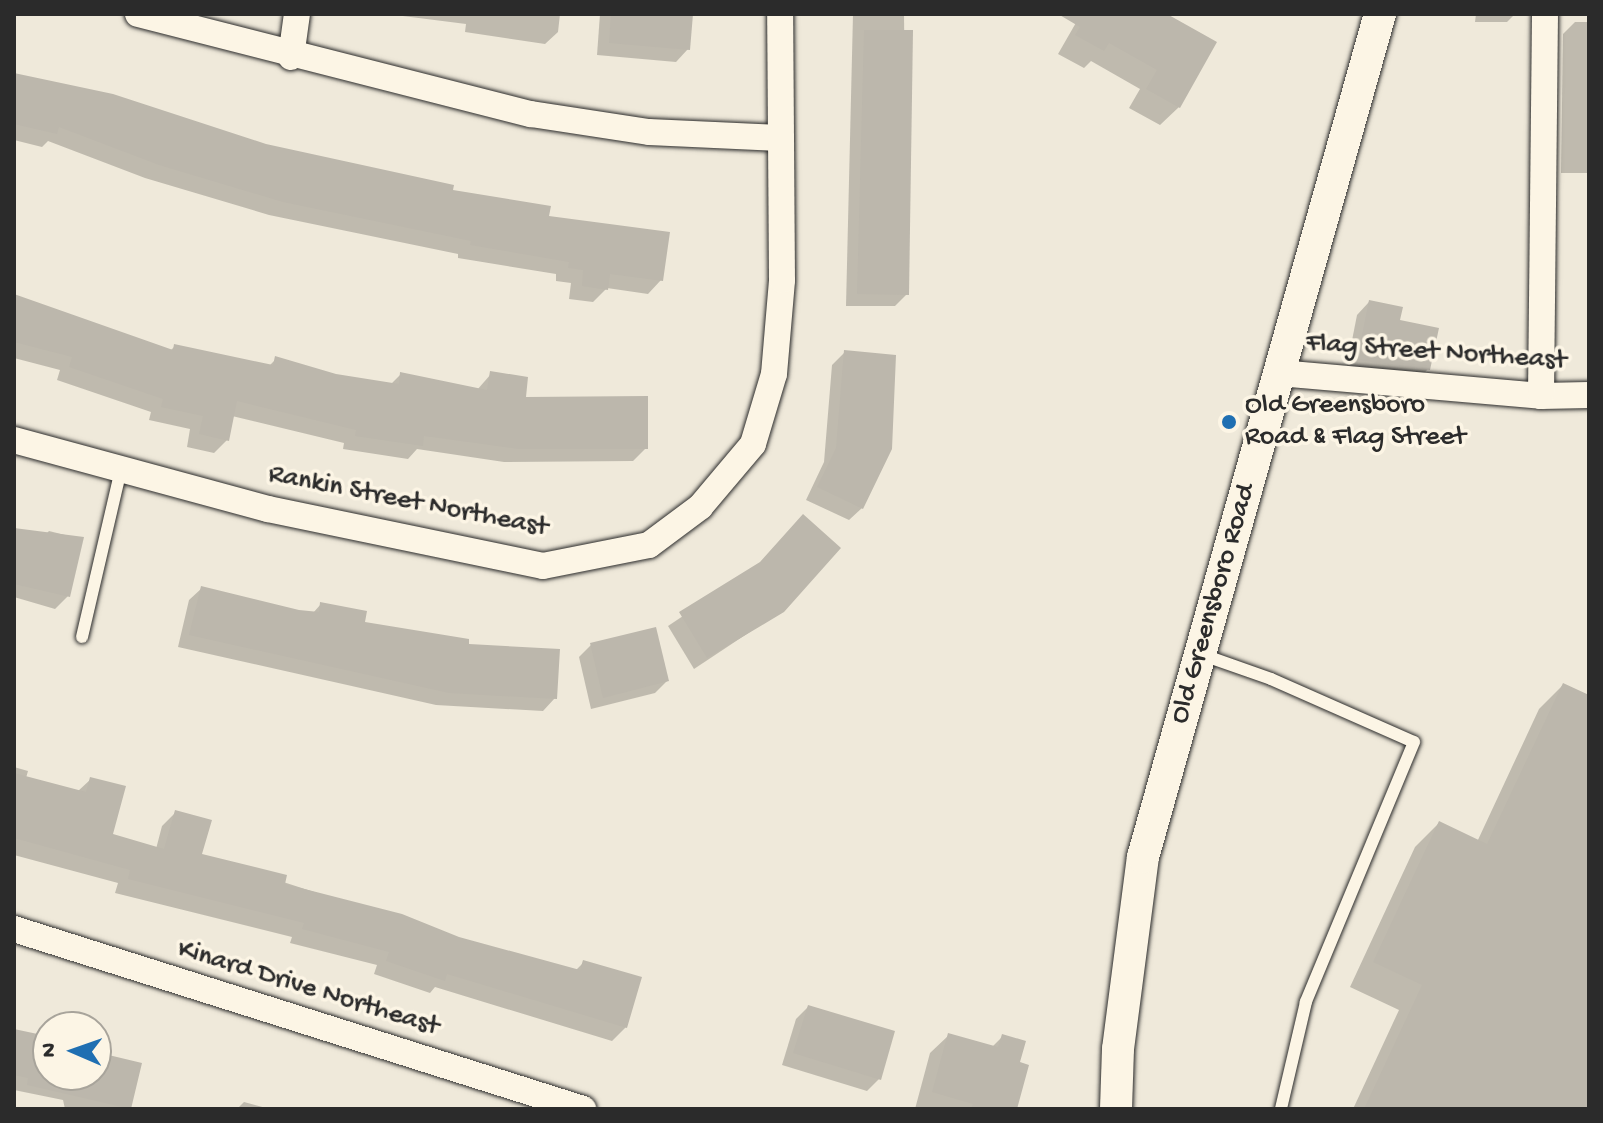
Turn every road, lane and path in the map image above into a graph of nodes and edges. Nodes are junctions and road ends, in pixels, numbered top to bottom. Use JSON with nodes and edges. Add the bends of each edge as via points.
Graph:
{"nodes":[{"id":1,"x":138,"y":14,"type":"edge"},
{"id":2,"x":297,"y":14,"type":"edge"},
{"id":3,"x":780,"y":14,"type":"edge"},
{"id":4,"x":1380,"y":14,"type":"edge"},
{"id":5,"x":1545,"y":14,"type":"edge"},
{"id":6,"x":291,"y":57,"type":"junction"},
{"id":7,"x":780,"y":138,"type":"junction"},
{"id":8,"x":1279,"y":373,"type":"junction"},
{"id":9,"x":1589,"y":395,"type":"edge"},
{"id":10,"x":1541,"y":396,"type":"junction"},
{"id":11,"x":14,"y":440,"type":"edge"},
{"id":12,"x":121,"y":469,"type":"junction"},
{"id":13,"x":82,"y":637,"type":"dead end"},
{"id":14,"x":1200,"y":654,"type":"junction"},
{"id":15,"x":14,"y":929,"type":"edge"},
{"id":16,"x":583,"y":1109,"type":"edge"},
{"id":17,"x":1116,"y":1109,"type":"edge"},
{"id":18,"x":1281,"y":1109,"type":"edge"}],
"edges":[{"from":1,"to":6,"type":"street"},
{"from":2,"to":6,"type":"street"},
{"from":3,"to":7,"type":"street","name":"Rankin Street Northeast"},
{"from":4,"to":8,"type":"street","name":"Old Greensboro Road"},
{"from":5,"to":10,"type":"street"},
{"from":6,"to":7,"type":"street","via":[[531,114],[649,132]]},
{"from":7,"to":12,"type":"street","name":"Rankin Street Northeast","via":[[782,280],[774,374],[753,444],[700,507],[649,545],[543,566],[268,509]]},
{"from":8,"to":10,"type":"street","name":"Flag Street Northeast"},
{"from":8,"to":14,"type":"street","name":"Old Greensboro Road"},
{"from":9,"to":10,"type":"street","name":"Flag Street Northeast"},
{"from":11,"to":12,"type":"street","name":"Rankin Street Northeast"},
{"from":12,"to":13,"type":"lane"},
{"from":14,"to":17,"type":"street","name":"Old Greensboro Road","via":[[1143,857],[1118,1049]]},
{"from":14,"to":18,"type":"lane","via":[[1414,742],[1306,1002]]},
{"from":15,"to":16,"type":"street","name":"Kinard Drive Northeast"}]}
